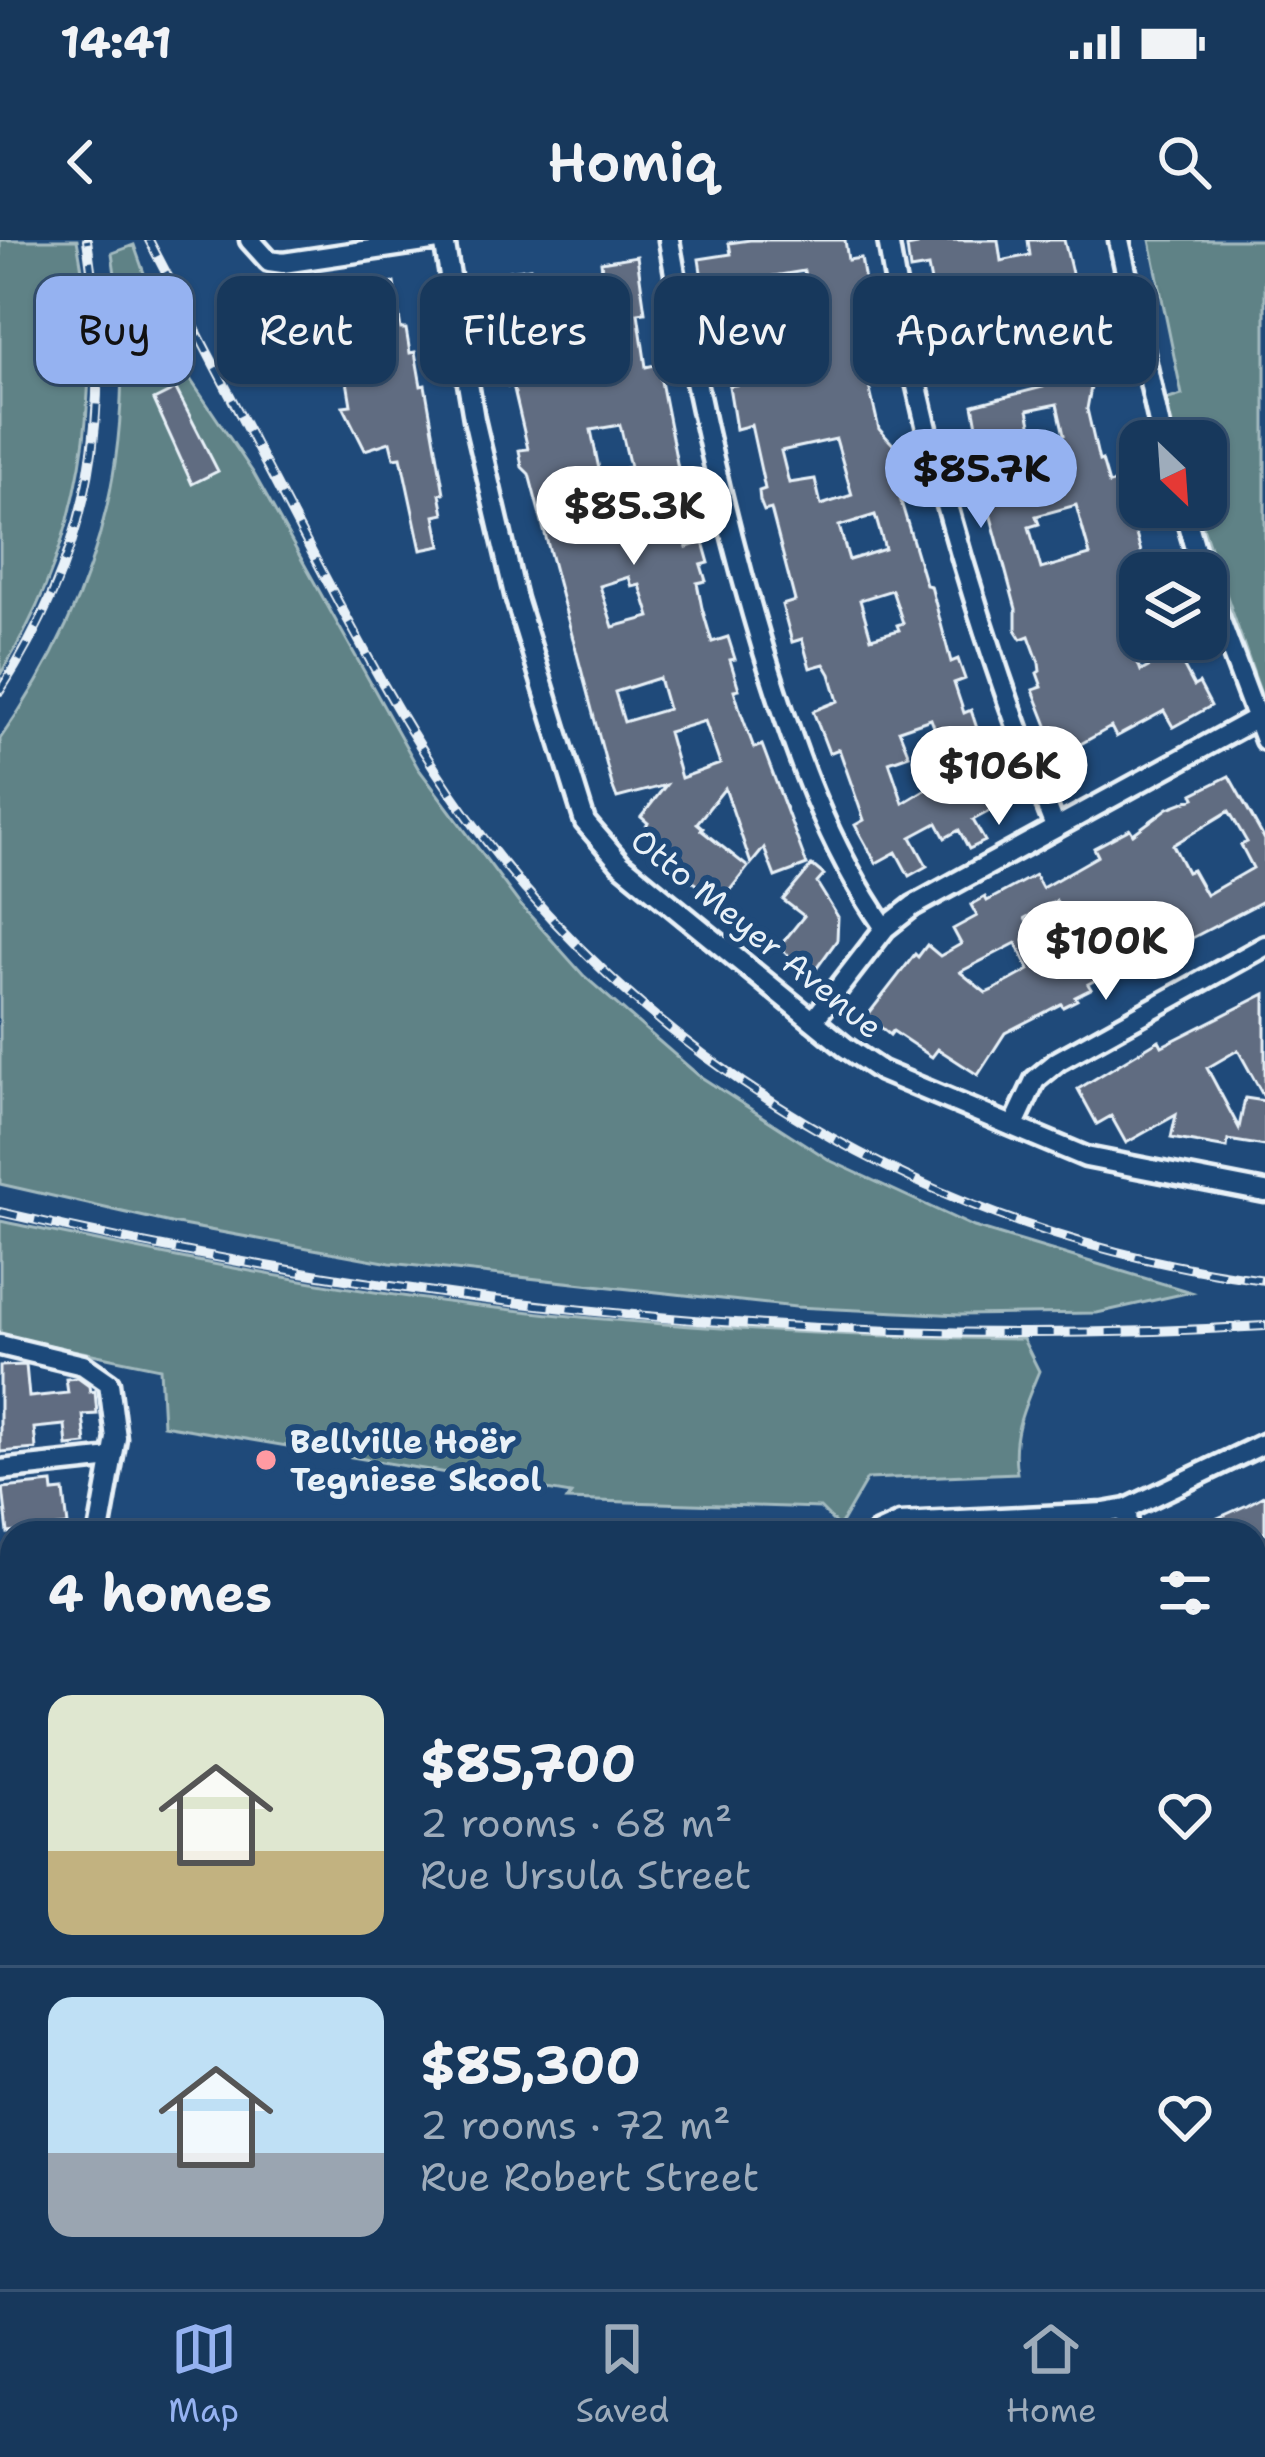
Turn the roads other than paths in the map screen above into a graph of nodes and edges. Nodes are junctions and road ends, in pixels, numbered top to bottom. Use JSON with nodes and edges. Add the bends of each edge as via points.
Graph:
{"nodes":[{"id":1,"x":441,"y":240,"type":"edge"},
{"id":2,"x":669,"y":240,"type":"edge"},
{"id":3,"x":888,"y":240,"type":"edge"},
{"id":4,"x":1118,"y":240,"type":"edge"},
{"id":5,"x":253,"y":246,"type":"edge"},
{"id":6,"x":1158,"y":420,"type":"edge"},
{"id":7,"x":1227,"y":642,"type":"edge"},
{"id":8,"x":1255,"y":719,"type":"junction"},
{"id":9,"x":1265,"y":740,"type":"edge"},
{"id":10,"x":1055,"y":827,"type":"junction"},
{"id":11,"x":885,"y":928,"type":"junction"},
{"id":12,"x":1265,"y":946,"type":"edge"},
{"id":13,"x":813,"y":1021,"type":"junction"},
{"id":14,"x":1015,"y":1125,"type":"junction"},
{"id":15,"x":1265,"y":1192,"type":"edge"},
{"id":16,"x":0,"y":1345,"type":"edge"},
{"id":17,"x":1265,"y":1443,"type":"edge"},
{"id":18,"x":112,"y":1458,"type":"junction"},
{"id":19,"x":0,"y":1469,"type":"edge"},
{"id":20,"x":1126,"y":1509,"type":"junction"},
{"id":21,"x":100,"y":1521,"type":"edge"},
{"id":22,"x":941,"y":1521,"type":"edge"},
{"id":23,"x":1127,"y":1521,"type":"edge"}],
"edges":[{"from":1,"to":5,"type":"street","via":[[283,263]]},
{"from":1,"to":13,"type":"street","name":"Otto Meyer Avenue","via":[[516,599],[585,822],[621,864]]},
{"from":2,"to":11,"type":"street","via":[[699,405],[787,728],[825,826]]},
{"from":3,"to":10,"type":"street","via":[[938,482],[1008,709]]},
{"from":4,"to":6,"type":"street"},
{"from":7,"to":8,"type":"street"},
{"from":8,"to":9,"type":"street"},
{"from":8,"to":10,"type":"street"},
{"from":10,"to":11,"type":"street"},
{"from":11,"to":13,"type":"street"},
{"from":12,"to":14,"type":"street","via":[[1058,1061],[1035,1080]]},
{"from":13,"to":14,"type":"street","name":"Otto Meyer Avenue","via":[[881,1071]]},
{"from":14,"to":15,"type":"street","name":"Otto Meyer Avenue","via":[[1086,1157]]},
{"from":16,"to":18,"type":"street","via":[[83,1365],[109,1383]]},
{"from":17,"to":20,"type":"street"},
{"from":18,"to":19,"type":"street"},
{"from":18,"to":21,"type":"street"},
{"from":20,"to":22,"type":"street"},
{"from":20,"to":23,"type":"street"}]}
